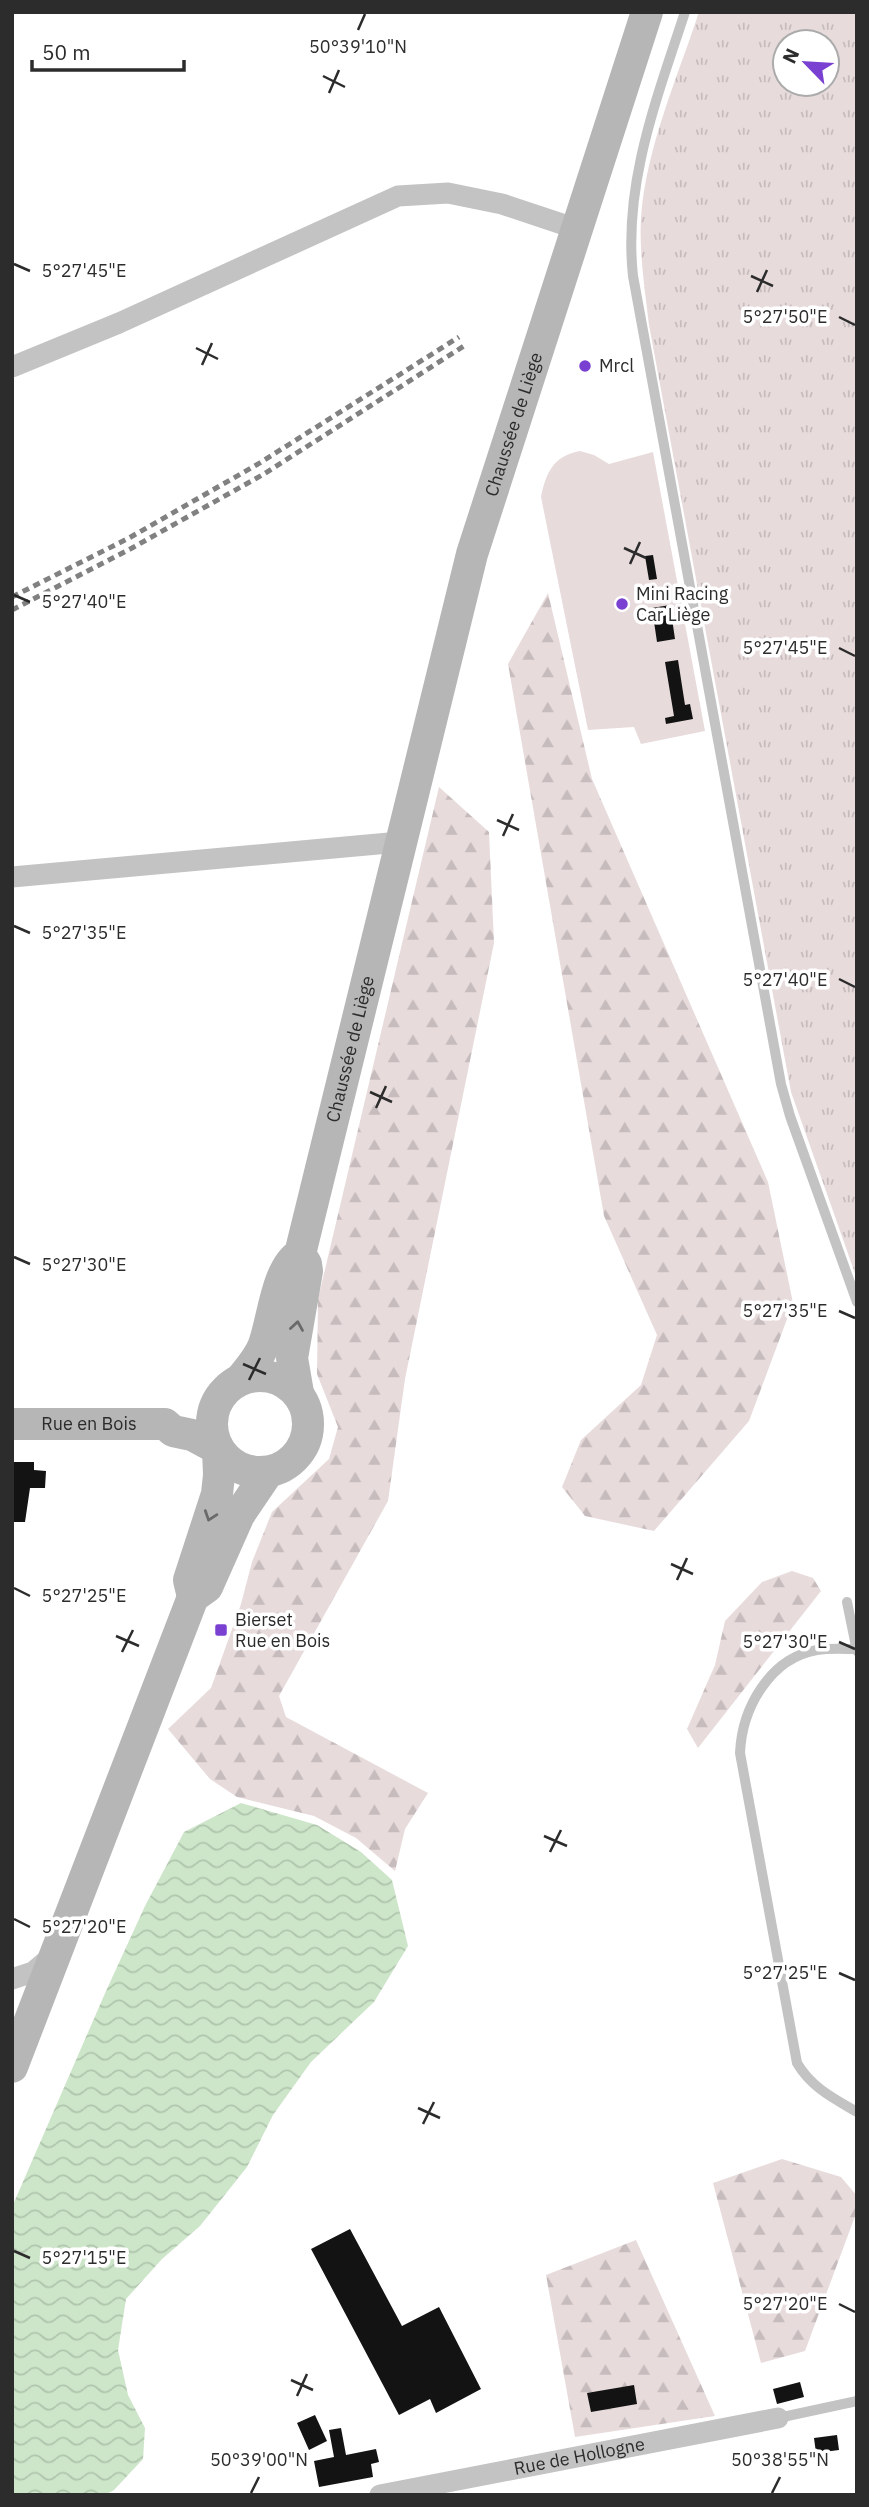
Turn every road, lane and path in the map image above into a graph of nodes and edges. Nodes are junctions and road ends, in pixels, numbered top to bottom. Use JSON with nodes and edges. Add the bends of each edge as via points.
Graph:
{"nodes":[{"id":1,"x":647,"y":12,"type":"edge"},
{"id":2,"x":685,"y":12,"type":"edge"},
{"id":3,"x":577,"y":229,"type":"junction"},
{"id":4,"x":12,"y":366,"type":"edge"},
{"id":5,"x":400,"y":842,"type":"junction"},
{"id":6,"x":12,"y":877,"type":"edge"},
{"id":7,"x":300,"y":1254,"type":"junction"},
{"id":8,"x":857,"y":1302,"type":"edge"},
{"id":9,"x":232,"y":1385,"type":"junction"},
{"id":10,"x":298,"y":1393,"type":"junction"},
{"id":11,"x":12,"y":1424,"type":"edge"},
{"id":12,"x":165,"y":1424,"type":"junction"},
{"id":13,"x":218,"y":1449,"type":"junction"},
{"id":14,"x":268,"y":1472,"type":"junction"},
{"id":15,"x":193,"y":1597,"type":"junction"},
{"id":16,"x":847,"y":1602,"type":"dead end"},
{"id":17,"x":857,"y":1650,"type":"edge"},
{"id":18,"x":56,"y":1952,"type":"junction"},
{"id":19,"x":12,"y":1979,"type":"edge"},
{"id":20,"x":14,"y":2053,"type":"edge"},
{"id":21,"x":857,"y":2112,"type":"edge"},
{"id":22,"x":857,"y":2401,"type":"edge"},
{"id":23,"x":778,"y":2418,"type":"joint"},
{"id":24,"x":380,"y":2495,"type":"edge"}],
"edges":[{"from":1,"to":3,"type":"main road","name":"Chaussée de Liège"},
{"from":2,"to":8,"type":"lane","via":[[638,170],[631,228],[633,276],[781,1084]]},
{"from":3,"to":4,"type":"street","via":[[502,204],[448,193],[398,196],[119,323]]},
{"from":3,"to":5,"type":"main road","name":"Chaussée de Liège","via":[[472,554]]},
{"from":5,"to":6,"type":"street"},
{"from":5,"to":7,"type":"main road","name":"Chaussée de Liège"},
{"from":7,"to":9,"type":"main road","name":"Chaussée de Liège","via":[[288,1263],[256,1360]]},
{"from":10,"to":7,"type":"main road","name":"Chaussée de Liège","one_way":true,"via":[[292,1359],[307,1271]]},
{"from":9,"to":10,"type":"main road","via":[[253,1376],[270,1376]]},
{"from":9,"to":12,"type":"main road","name":"Rue en Bois","via":[[201,1406],[173,1415]]},
{"from":9,"to":13,"type":"main road","via":[[215,1405],[211,1422]]},
{"from":10,"to":14,"type":"main road","via":[[306,1408],[305,1441],[297,1456]]},
{"from":11,"to":12,"type":"main road","name":"Rue en Bois"},
{"from":12,"to":13,"type":"main road","name":"Rue en Bois"},
{"from":13,"to":14,"type":"main road","via":[[239,1468]]},
{"from":13,"to":15,"type":"main road","one_way":true,"via":[[217,1494],[189,1580]]},
{"from":14,"to":15,"type":"main road","via":[[245,1504],[207,1587]]},
{"from":15,"to":18,"type":"main road"},
{"from":16,"to":17,"type":"lane"},
{"from":17,"to":21,"type":"lane","via":[[818,1649],[777,1670],[750,1709],[740,1753],[797,2063],[816,2087]]},
{"from":18,"to":19,"type":"street","via":[[33,1972]]},
{"from":18,"to":20,"type":"main road"},
{"from":22,"to":23,"type":"lane"},
{"from":23,"to":24,"type":"street","name":"Rue de Hollogne"}]}
